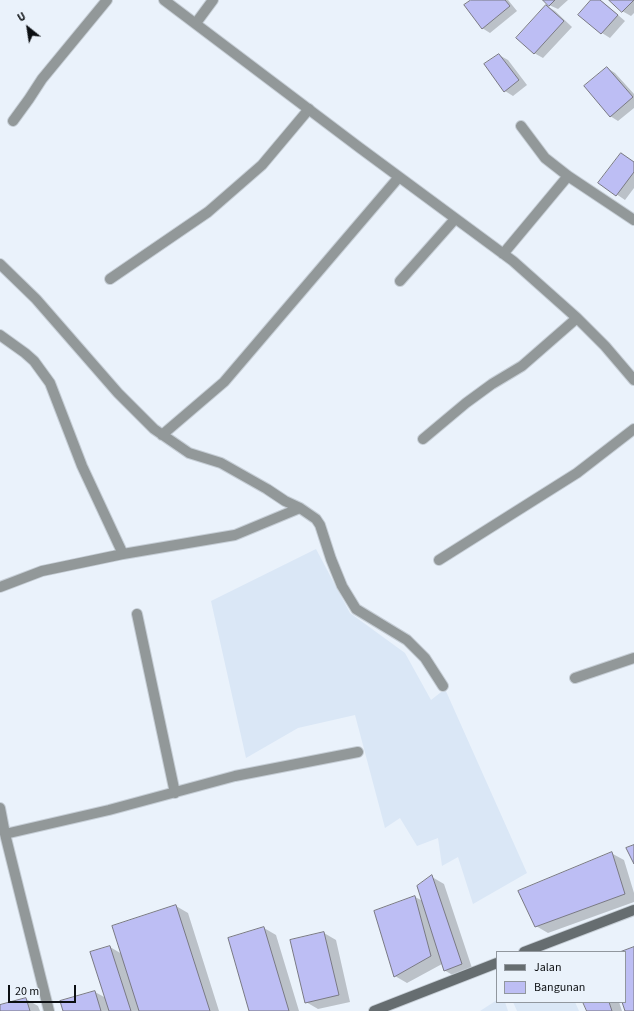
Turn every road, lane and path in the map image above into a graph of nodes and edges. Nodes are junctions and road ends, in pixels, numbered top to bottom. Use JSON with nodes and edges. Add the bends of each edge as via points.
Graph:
{"nodes":[{"id":1,"x":107,"y":0,"type":"edge"},
{"id":2,"x":164,"y":0,"type":"edge"},
{"id":3,"x":212,"y":0,"type":"edge"},
{"id":4,"x":196,"y":23,"type":"junction"},
{"id":5,"x":309,"y":109,"type":"junction"},
{"id":6,"x":13,"y":121,"type":"dead end"},
{"id":7,"x":521,"y":126,"type":"dead end"},
{"id":8,"x":568,"y":176,"type":"junction"},
{"id":9,"x":399,"y":177,"type":"junction"},
{"id":10,"x":455,"y":219,"type":"junction"},
{"id":11,"x":634,"y":220,"type":"edge"},
{"id":12,"x":503,"y":254,"type":"junction"},
{"id":13,"x":0,"y":264,"type":"edge"},
{"id":14,"x":110,"y":279,"type":"dead end"},
{"id":15,"x":400,"y":281,"type":"dead end"},
{"id":16,"x":577,"y":318,"type":"junction"},
{"id":17,"x":0,"y":335,"type":"edge"},
{"id":18,"x":634,"y":380,"type":"edge"},
{"id":19,"x":634,"y":429,"type":"edge"},
{"id":20,"x":162,"y":435,"type":"junction"},
{"id":21,"x":424,"y":439,"type":"dead end"},
{"id":22,"x":300,"y":508,"type":"junction"},
{"id":23,"x":122,"y":554,"type":"junction"},
{"id":24,"x":439,"y":560,"type":"dead end"},
{"id":25,"x":0,"y":587,"type":"edge"},
{"id":26,"x":137,"y":614,"type":"dead end"},
{"id":27,"x":634,"y":658,"type":"edge"},
{"id":28,"x":575,"y":678,"type":"dead end"},
{"id":29,"x":443,"y":686,"type":"dead end"},
{"id":30,"x":358,"y":752,"type":"dead end"},
{"id":31,"x":175,"y":793,"type":"junction"},
{"id":32,"x":0,"y":808,"type":"edge"},
{"id":33,"x":5,"y":834,"type":"junction"},
{"id":34,"x":634,"y":910,"type":"edge"},
{"id":35,"x":527,"y":951,"type":"edge"},
{"id":36,"x":496,"y":962,"type":"edge"},
{"id":37,"x":49,"y":1011,"type":"edge"},
{"id":38,"x":374,"y":1011,"type":"edge"}],
"edges":[{"from":1,"to":6,"type":"street","via":[[42,79]]},
{"from":2,"to":4,"type":"street"},
{"from":3,"to":4,"type":"street"},
{"from":4,"to":5,"type":"street"},
{"from":5,"to":9,"type":"street"},
{"from":5,"to":14,"type":"street","via":[[262,165],[208,212]]},
{"from":7,"to":8,"type":"street","via":[[545,158]]},
{"from":8,"to":11,"type":"street"},
{"from":8,"to":12,"type":"street"},
{"from":9,"to":10,"type":"street"},
{"from":9,"to":20,"type":"street","via":[[224,382]]},
{"from":10,"to":12,"type":"street"},
{"from":10,"to":15,"type":"street"},
{"from":12,"to":16,"type":"street"},
{"from":13,"to":20,"type":"street","via":[[36,299],[118,393]]},
{"from":16,"to":18,"type":"street"},
{"from":16,"to":21,"type":"street","via":[[522,366],[466,403]]},
{"from":17,"to":23,"type":"street","via":[[29,357],[50,383],[82,466]]},
{"from":19,"to":24,"type":"street","via":[[577,473]]},
{"from":20,"to":22,"type":"street","via":[[189,453],[221,463]]},
{"from":22,"to":23,"type":"street","via":[[235,535]]},
{"from":22,"to":29,"type":"street","via":[[320,525],[342,586],[356,609],[407,640],[425,658]]},
{"from":23,"to":25,"type":"street","via":[[42,571]]},
{"from":26,"to":31,"type":"street"},
{"from":27,"to":28,"type":"street"},
{"from":30,"to":31,"type":"street","via":[[234,776]]},
{"from":31,"to":33,"type":"street"},
{"from":32,"to":33,"type":"street"},
{"from":33,"to":37,"type":"street"},
{"from":34,"to":35,"type":"main road"},
{"from":36,"to":38,"type":"main road"}]}
